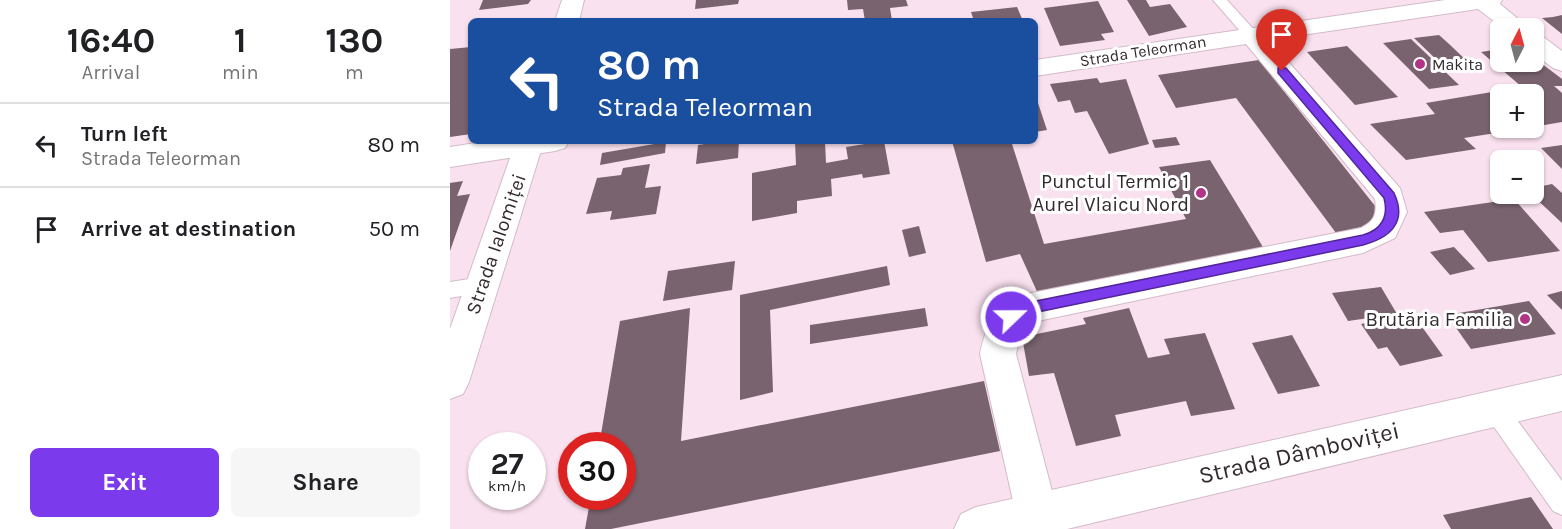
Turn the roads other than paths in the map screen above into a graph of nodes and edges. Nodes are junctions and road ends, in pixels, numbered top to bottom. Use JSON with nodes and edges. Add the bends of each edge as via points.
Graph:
{"nodes":[{"id":1,"x":573,"y":0,"type":"edge"},
{"id":2,"x":1220,"y":0,"type":"edge"},
{"id":3,"x":1485,"y":0,"type":"edge"},
{"id":4,"x":568,"y":18,"type":"edge"},
{"id":5,"x":1506,"y":18,"type":"edge"},
{"id":6,"x":1251,"y":35,"type":"junction"},
{"id":7,"x":1544,"y":49,"type":"edge"},
{"id":8,"x":1562,"y":63,"type":"edge"},
{"id":9,"x":1038,"y":68,"type":"edge"},
{"id":10,"x":526,"y":144,"type":"edge"},
{"id":11,"x":537,"y":144,"type":"edge"},
{"id":12,"x":450,"y":157,"type":"edge"},
{"id":13,"x":482,"y":285,"type":"junction"},
{"id":14,"x":450,"y":290,"type":"edge"},
{"id":15,"x":450,"y":382,"type":"edge"},
{"id":16,"x":1562,"y":393,"type":"edge"},
{"id":17,"x":1495,"y":409,"type":"junction"},
{"id":18,"x":1562,"y":502,"type":"edge"},
{"id":19,"x":1038,"y":521,"type":"edge"},
{"id":20,"x":976,"y":529,"type":"edge"}],
"edges":[{"from":1,"to":4,"type":"street"},
{"from":2,"to":6,"type":"lane"},
{"from":3,"to":5,"type":"street"},
{"from":3,"to":6,"type":"street","name":"Strada Teleorman"},
{"from":6,"to":9,"type":"street","name":"Strada Teleorman"},
{"from":6,"to":19,"type":"street","via":[[1389,196],[1392,219],[1378,236],[1363,240],[1031,308],[1011,317],[1001,334],[998,354]]},
{"from":7,"to":8,"type":"street"},
{"from":10,"to":12,"type":"street"},
{"from":11,"to":13,"type":"street","name":"Strada Ialomiței"},
{"from":13,"to":14,"type":"lane"},
{"from":13,"to":15,"type":"street","name":"Strada Ialomiței"},
{"from":16,"to":17,"type":"street","name":"Strada Dâmboviței"},
{"from":17,"to":18,"type":"lane"},
{"from":17,"to":19,"type":"street","name":"Strada Dâmboviței"},
{"from":19,"to":20,"type":"street","name":"Strada Dâmboviței"}]}
